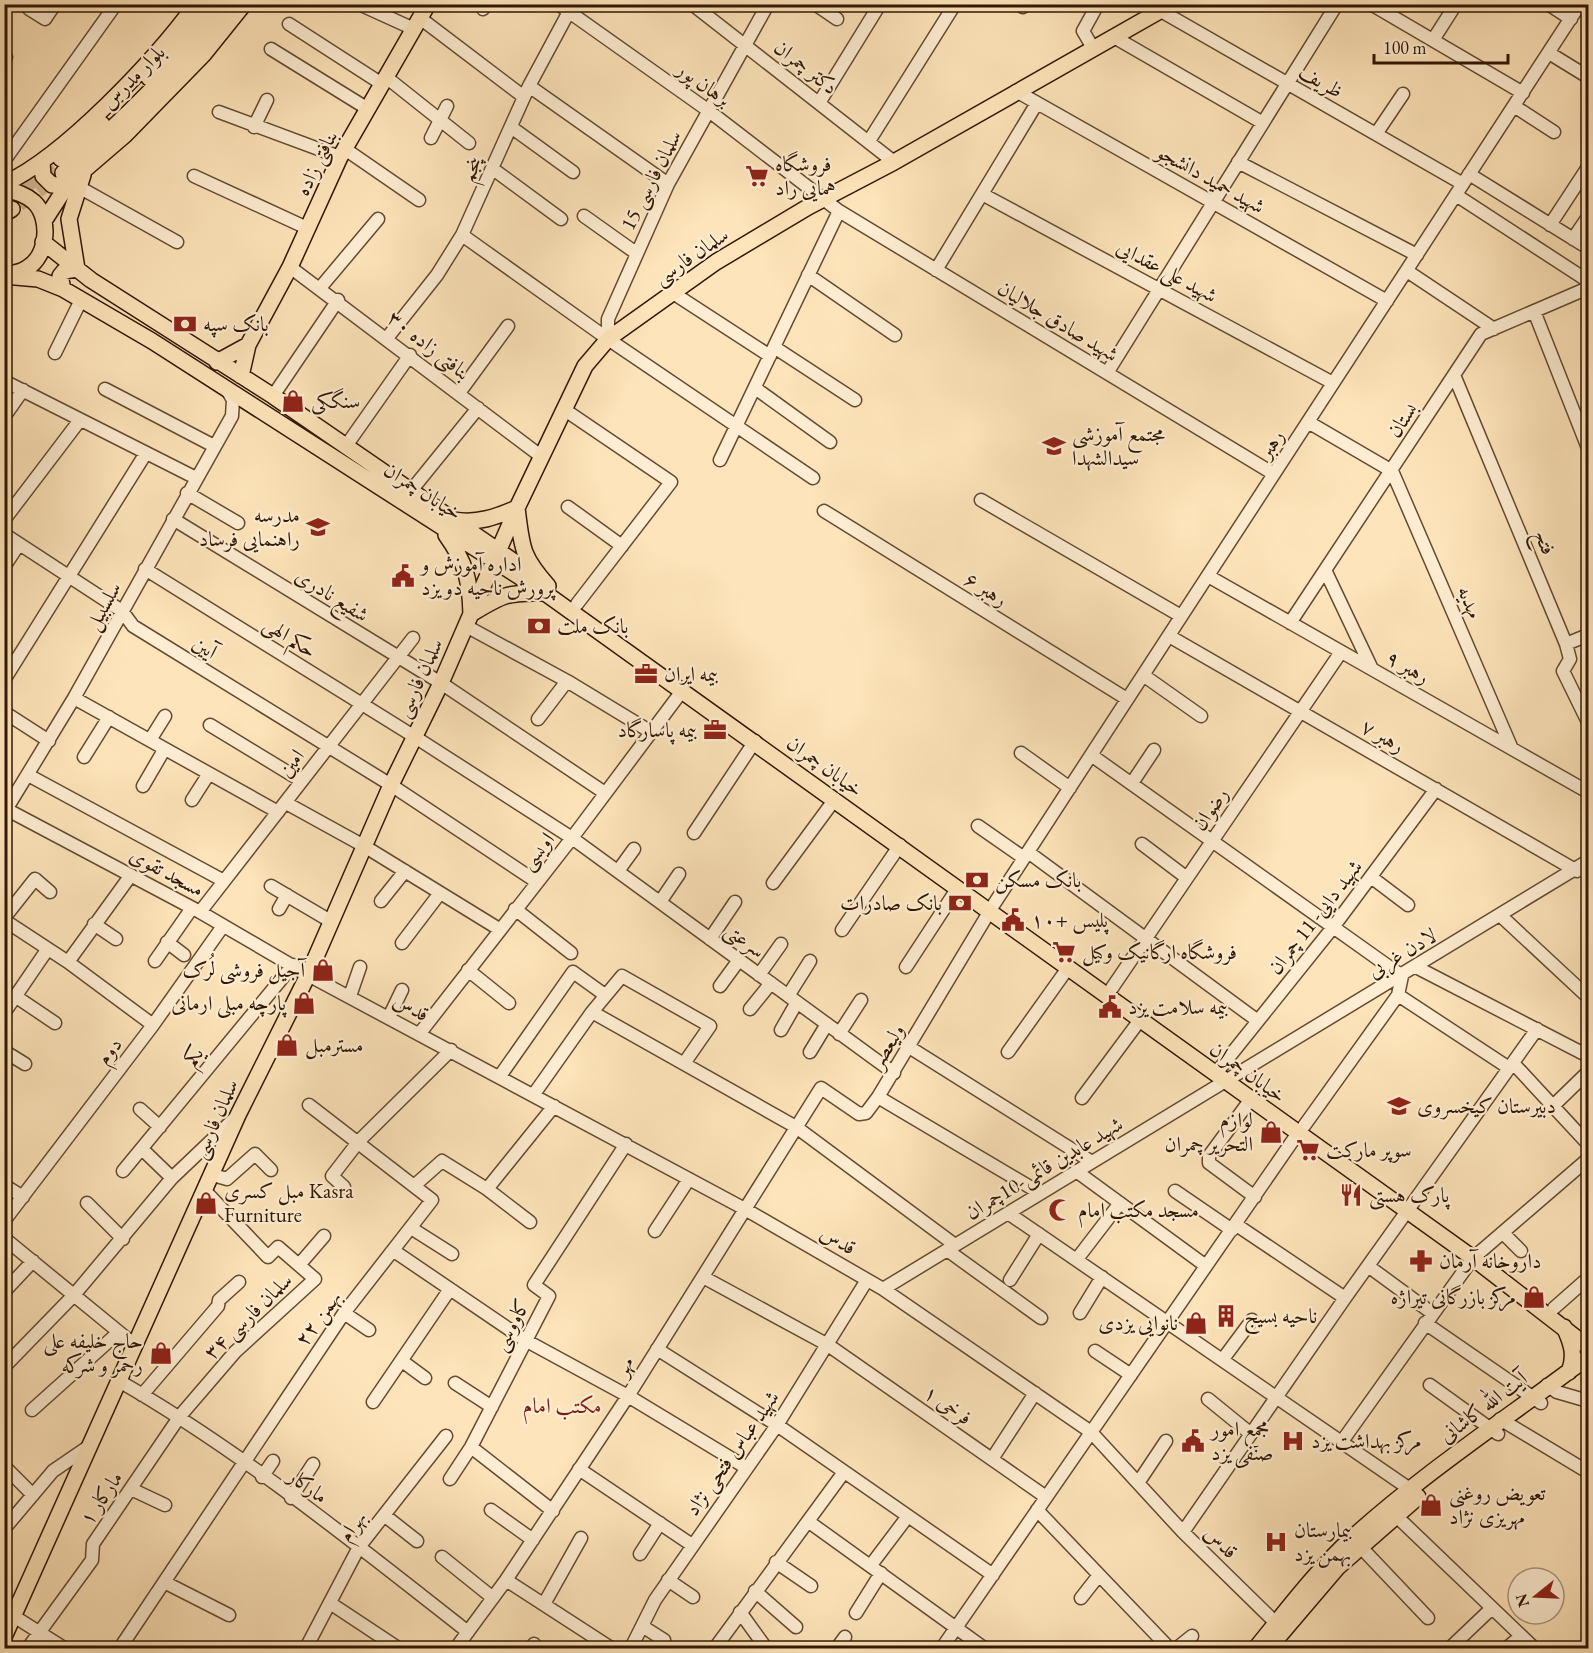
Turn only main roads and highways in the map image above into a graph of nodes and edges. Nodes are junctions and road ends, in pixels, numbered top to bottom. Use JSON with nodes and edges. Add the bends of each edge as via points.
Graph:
{"nodes":[{"id":1,"x":196,"y":4,"type":"edge"},
{"id":2,"x":211,"y":4,"type":"edge"},
{"id":3,"x":226,"y":4,"type":"edge"},
{"id":4,"x":243,"y":4,"type":"edge"},
{"id":5,"x":428,"y":4,"type":"edge"},
{"id":6,"x":1166,"y":8,"type":"edge"},
{"id":7,"x":61,"y":174,"type":"junction"},
{"id":8,"x":4,"y":184,"type":"edge"},
{"id":9,"x":4,"y":189,"type":"edge"},
{"id":10,"x":44,"y":221,"type":"junction"},
{"id":11,"x":43,"y":242,"type":"junction"},
{"id":12,"x":77,"y":269,"type":"junction"},
{"id":13,"x":4,"y":275,"type":"edge"},
{"id":14,"x":63,"y":290,"type":"junction"},
{"id":15,"x":248,"y":345,"type":"junction"},
{"id":16,"x":217,"y":362,"type":"junction"},
{"id":17,"x":241,"y":376,"type":"junction"},
{"id":18,"x":406,"y":497,"type":"junction"},
{"id":19,"x":517,"y":508,"type":"junction"},
{"id":20,"x":444,"y":523,"type":"junction"},
{"id":21,"x":496,"y":556,"type":"junction"},
{"id":22,"x":546,"y":589,"type":"junction"},
{"id":23,"x":469,"y":620,"type":"junction"},
{"id":24,"x":991,"y":908,"type":"junction"},
{"id":25,"x":1227,"y":1075,"type":"junction"},
{"id":26,"x":1301,"y":1130,"type":"junction"},
{"id":27,"x":1476,"y":1255,"type":"junction"},
{"id":28,"x":1564,"y":1326,"type":"junction"},
{"id":29,"x":1588,"y":1336,"type":"edge"},
{"id":30,"x":1588,"y":1347,"type":"edge"},
{"id":31,"x":1588,"y":1357,"type":"edge"},
{"id":32,"x":1588,"y":1369,"type":"edge"},
{"id":33,"x":1569,"y":1371,"type":"junction"},
{"id":34,"x":1552,"y":1388,"type":"junction"},
{"id":35,"x":9,"y":1613,"type":"edge"},
{"id":36,"x":4,"y":1637,"type":"edge"},
{"id":37,"x":1263,"y":1647,"type":"edge"}],
"edges":[{"from":1,"to":7,"type":"main road","via":[[106,105]]},
{"from":2,"to":7,"type":"main road","name":"بلوار مدرس","via":[[190,33]]},
{"from":3,"to":7,"type":"main road","name":"بلوار مدرس","via":[[195,45],[150,92]]},
{"from":4,"to":7,"type":"main road","via":[[203,55],[125,135],[85,169]]},
{"from":5,"to":15,"type":"main road","name":"بنافتی زاده","via":[[343,153],[290,267]]},
{"from":6,"to":19,"type":"main road","name":"سلمان فارسی","via":[[823,198],[716,262],[608,339],[585,366]]},
{"from":7,"to":8,"type":"main road","via":[[26,174]]},
{"from":7,"to":10,"type":"main road"},
{"from":7,"to":12,"type":"main road"},
{"from":9,"to":10,"type":"main road","via":[[21,193],[34,203]]},
{"from":10,"to":11,"type":"main road"},
{"from":11,"to":12,"type":"main road","name":"خیابان چمران"},
{"from":11,"to":13,"type":"main road","via":[[41,254],[28,268]]},
{"from":12,"to":14,"type":"main road","via":[[64,270],[60,276]]},
{"from":12,"to":16,"type":"main road","name":"خیابان چمران"},
{"from":13,"to":14,"type":"main road","name":"خیابان چمران","via":[[38,279]]},
{"from":14,"to":18,"type":"main road","name":"خیابان چمران"},
{"from":15,"to":16,"type":"main road"},
{"from":15,"to":17,"type":"main road","name":"بنافتی زاده"},
{"from":16,"to":17,"type":"main road","name":"خیابان چمران"},
{"from":17,"to":18,"type":"main road","name":"خیابان چمران","via":[[346,446]]},
{"from":18,"to":20,"type":"main road","name":"خیابان چمران"},
{"from":19,"to":20,"type":"main road","via":[[487,520]]},
{"from":19,"to":21,"type":"main road","name":"سلمان فارسی"},
{"from":19,"to":22,"type":"main road","via":[[522,549]]},
{"from":20,"to":21,"type":"main road","name":"خیابان چمران"},
{"from":20,"to":23,"type":"main road","via":[[470,581]]},
{"from":21,"to":22,"type":"main road","name":"خیابان چمران"},
{"from":21,"to":23,"type":"main road","name":"سلمان فارسی"},
{"from":22,"to":23,"type":"main road","via":[[493,599]]},
{"from":22,"to":24,"type":"main road","name":"خیابان چمران","via":[[957,889]]},
{"from":22,"to":24,"type":"main road","name":"خیابان چمران","via":[[577,604]]},
{"from":23,"to":35,"type":"main road","name":"سلمان فارسی","via":[[308,975],[238,1115],[92,1445]]},
{"from":24,"to":25,"type":"main road","name":"خیابان چمران","via":[[1112,988]]},
{"from":24,"to":25,"type":"main road","name":"خیابان چمران","via":[[1140,1020]]},
{"from":25,"to":26,"type":"main road","name":"خیابان چمران"},
{"from":25,"to":26,"type":"main road","name":"خیابان چمران","via":[[1251,1099]]},
{"from":26,"to":27,"type":"main road","name":"خیابان چمران"},
{"from":27,"to":28,"type":"main road","name":"خیابان چمران"},
{"from":27,"to":29,"type":"main road","name":"خیابان چمران"},
{"from":28,"to":30,"type":"main road","name":"خیابان چمران"},
{"from":28,"to":33,"type":"main road","via":[[1572,1344]]},
{"from":31,"to":33,"type":"main road","name":"آیت الله کاشانی"},
{"from":32,"to":34,"type":"main road","name":"آیت الله کاشانی"},
{"from":33,"to":34,"type":"main road","name":"آیت الله کاشانی"},
{"from":34,"to":37,"type":"main road","name":"آیت الله کاشانی","via":[[1356,1542]]},
{"from":35,"to":36,"type":"main road","name":"سلمان فارسی"}]}
